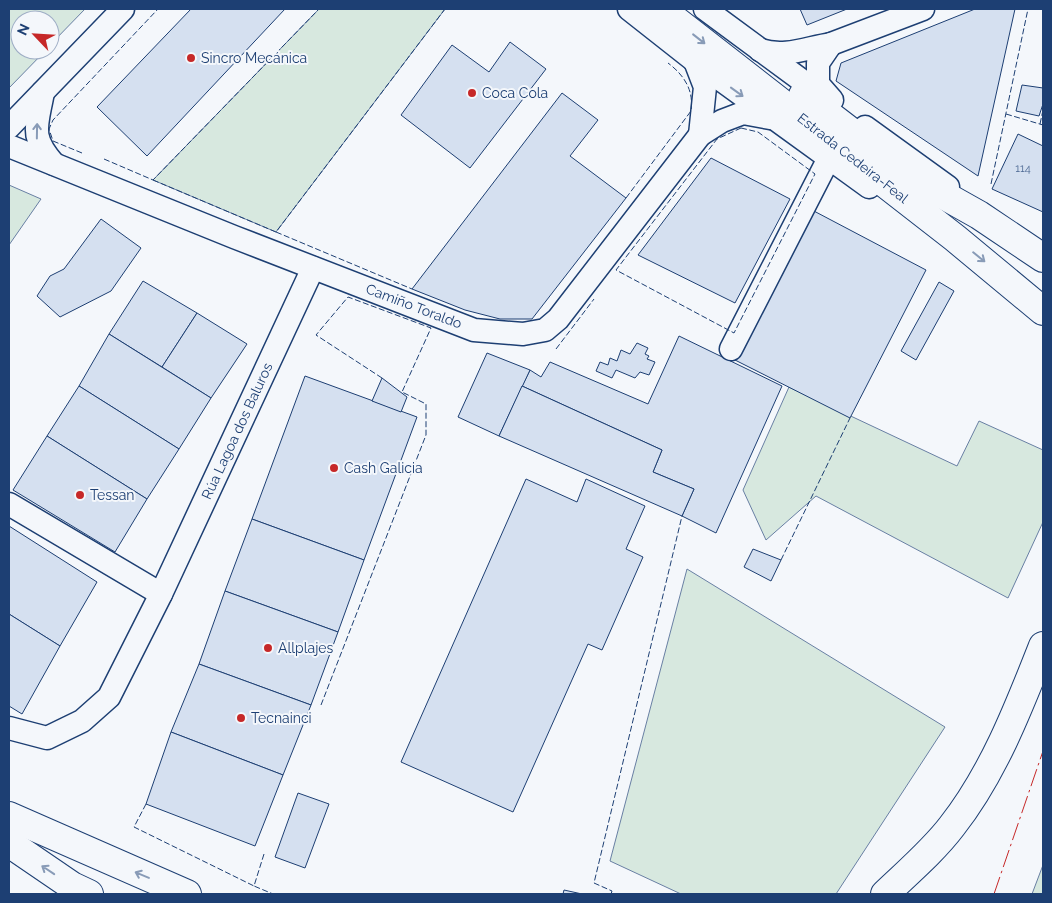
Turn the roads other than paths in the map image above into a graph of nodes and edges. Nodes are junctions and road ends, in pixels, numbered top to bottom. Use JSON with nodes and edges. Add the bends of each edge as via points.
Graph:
{"nodes":[{"id":1,"x":123,"y":9,"type":"edge"},
{"id":2,"x":629,"y":9,"type":"edge"},
{"id":3,"x":660,"y":9,"type":"edge"},
{"id":4,"x":690,"y":9,"type":"edge"},
{"id":5,"x":705,"y":9,"type":"edge"},
{"id":6,"x":923,"y":9,"type":"edge"},
{"id":7,"x":831,"y":44,"type":"junction"},
{"id":8,"x":757,"y":50,"type":"junction"},
{"id":9,"x":695,"y":62,"type":"junction"},
{"id":10,"x":42,"y":92,"type":"junction"},
{"id":11,"x":841,"y":110,"type":"junction"},
{"id":12,"x":774,"y":119,"type":"junction"},
{"id":13,"x":9,"y":126,"type":"edge"},
{"id":14,"x":700,"y":135,"type":"junction"},
{"id":15,"x":9,"y":146,"type":"edge"},
{"id":16,"x":829,"y":158,"type":"junction"},
{"id":17,"x":55,"y":165,"type":"junction"},
{"id":18,"x":979,"y":215,"type":"junction"},
{"id":19,"x":955,"y":238,"type":"junction"},
{"id":20,"x":1043,"y":258,"type":"edge"},
{"id":21,"x":313,"y":268,"type":"junction"},
{"id":22,"x":1043,"y":311,"type":"edge"},
{"id":23,"x":730,"y":349,"type":"dead end"},
{"id":24,"x":9,"y":504,"type":"edge"},
{"id":25,"x":161,"y":594,"type":"junction"},
{"id":26,"x":1043,"y":646,"type":"edge"},
{"id":27,"x":9,"y":728,"type":"edge"},
{"id":28,"x":9,"y":816,"type":"edge"},
{"id":29,"x":9,"y":843,"type":"edge"},
{"id":30,"x":90,"y":894,"type":"edge"},
{"id":31,"x":187,"y":894,"type":"edge"},
{"id":32,"x":885,"y":894,"type":"edge"}],
"edges":[{"from":1,"to":10,"type":"street"},
{"from":2,"to":9,"type":"street"},
{"from":3,"to":19,"type":"main road","name":"Estrada Cedeira-Feal","one_way":true},
{"from":4,"to":18,"type":"main road","name":"Estrada Cedeira-Feal","via":[[906,174]]},
{"from":5,"to":8,"type":"street"},
{"from":6,"to":7,"type":"street"},
{"from":7,"to":8,"type":"street","via":[[789,54]]},
{"from":7,"to":11,"type":"street","via":[[818,63],[818,84]]},
{"from":8,"to":11,"type":"street"},
{"from":9,"to":12,"type":"street","one_way":true},
{"from":9,"to":14,"type":"street","via":[[705,87]]},
{"from":10,"to":13,"type":"street"},
{"from":17,"to":10,"type":"street","one_way":true,"via":[[35,136]]},
{"from":11,"to":18,"type":"street","via":[[939,179]]},
{"from":12,"to":14,"type":"street","name":"Camiño Toraldo","via":[[743,113]]},
{"from":12,"to":16,"type":"street"},
{"from":14,"to":21,"type":"street","name":"Camiño Toraldo","via":[[558,319],[545,330],[523,334],[474,330]]},
{"from":15,"to":17,"type":"street","name":"Camiño Toraldo"},
{"from":16,"to":19,"type":"street","via":[[892,203]]},
{"from":16,"to":23,"type":"street"},
{"from":17,"to":21,"type":"street","name":"Camiño Toraldo"},
{"from":18,"to":20,"type":"main road","name":"Estrada Cedeira-Feal"},
{"from":19,"to":22,"type":"main road","name":"Estrada Cedeira-Feal","one_way":true},
{"from":21,"to":25,"type":"street","name":"Rúa Lagoa dos Baluros"},
{"from":24,"to":25,"type":"street"},
{"from":25,"to":27,"type":"street","name":"Rúa Lagoa dos Baluros","via":[[109,697],[82,721],[47,738]]},
{"from":26,"to":32,"type":"main road","via":[[1007,731],[975,792],[952,826]]},
{"from":31,"to":28,"type":"main road","one_way":true},
{"from":30,"to":29,"type":"main road","one_way":true,"via":[[72,886]]}]}
